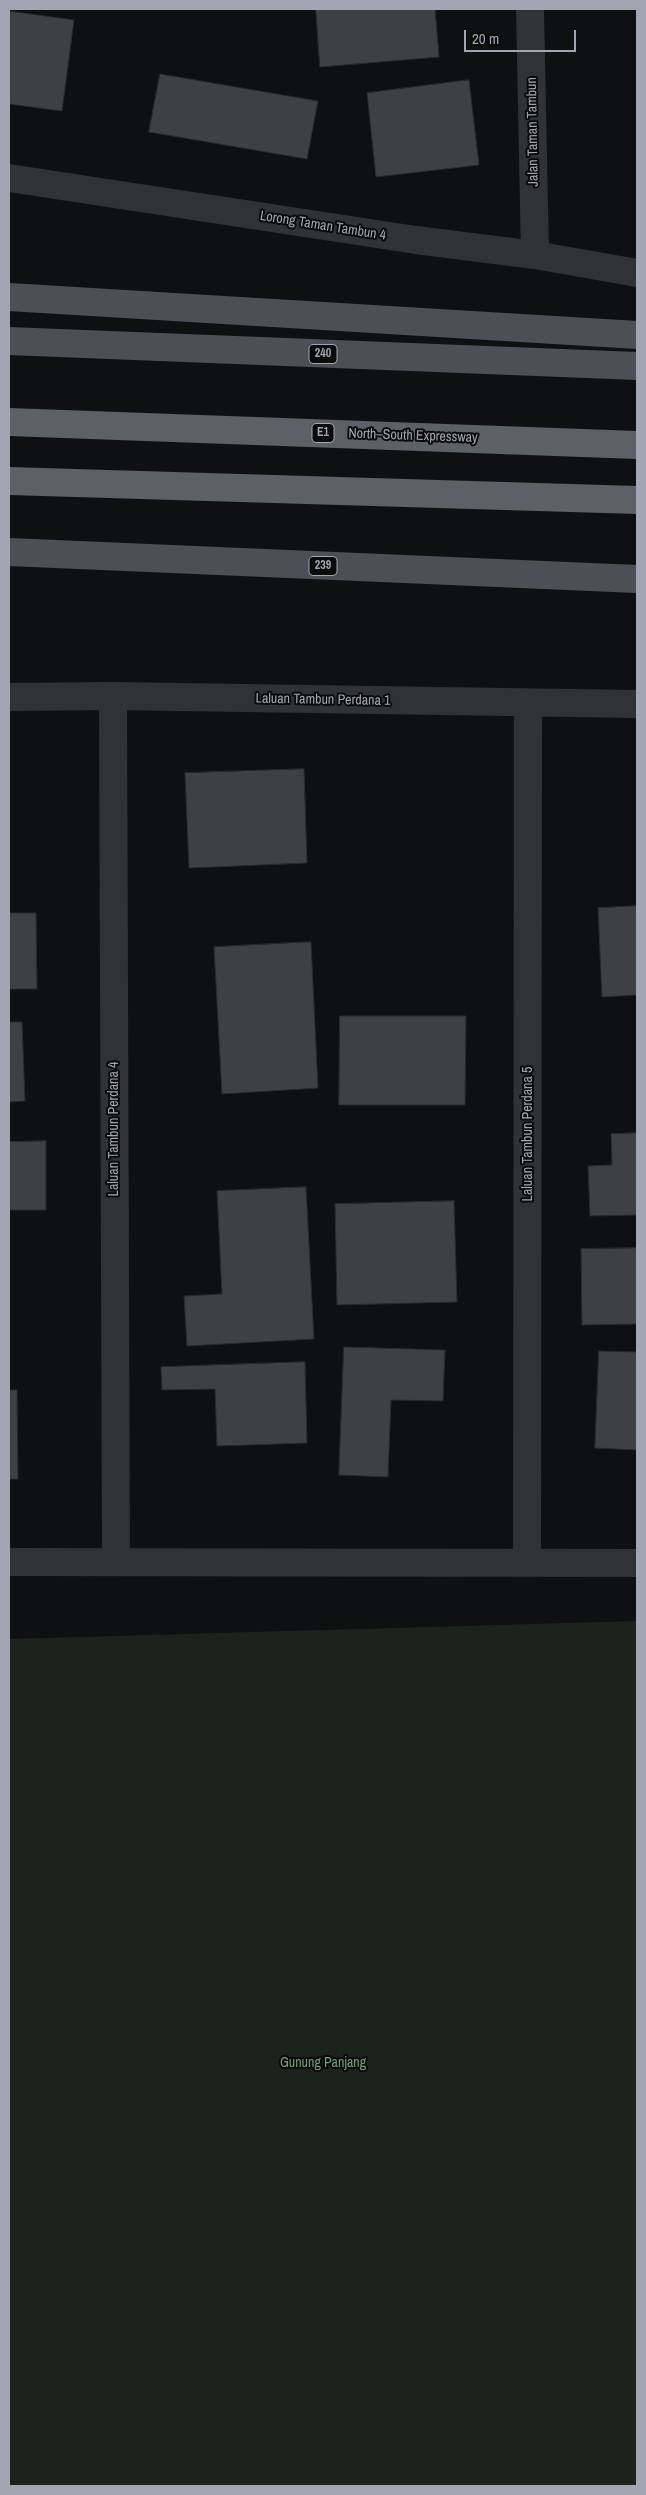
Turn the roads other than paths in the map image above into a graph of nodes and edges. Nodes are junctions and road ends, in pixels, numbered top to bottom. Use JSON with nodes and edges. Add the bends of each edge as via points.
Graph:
{"nodes":[{"id":1,"x":531,"y":9,"type":"edge"},
{"id":2,"x":9,"y":178,"type":"edge"},
{"id":3,"x":535,"y":255,"type":"junction"},
{"id":4,"x":637,"y":273,"type":"edge"},
{"id":5,"x":9,"y":297,"type":"edge"},
{"id":6,"x":637,"y":335,"type":"edge"},
{"id":7,"x":9,"y":341,"type":"edge"},
{"id":8,"x":637,"y":366,"type":"edge"},
{"id":9,"x":9,"y":422,"type":"edge"},
{"id":10,"x":637,"y":444,"type":"edge"},
{"id":11,"x":9,"y":481,"type":"edge"},
{"id":12,"x":637,"y":500,"type":"edge"},
{"id":13,"x":9,"y":552,"type":"edge"},
{"id":14,"x":637,"y":579,"type":"edge"},
{"id":15,"x":113,"y":696,"type":"junction"},
{"id":16,"x":9,"y":697,"type":"edge"},
{"id":17,"x":528,"y":704,"type":"junction"},
{"id":18,"x":637,"y":704,"type":"edge"},
{"id":19,"x":9,"y":1562,"type":"edge"},
{"id":20,"x":116,"y":1562,"type":"junction"},
{"id":21,"x":637,"y":1563,"type":"edge"},
{"id":22,"x":527,"y":1564,"type":"junction"}],
"edges":[{"from":1,"to":3,"type":"street","name":"Jalan Taman Tambun"},
{"from":2,"to":3,"type":"street","name":"Lorong Taman Tambun 4","via":[[406,239]]},
{"from":3,"to":4,"type":"street","name":"Lorong Taman Tambun 4"},
{"from":5,"to":6,"type":"main road"},
{"from":7,"to":8,"type":"main road","number":"240"},
{"from":9,"to":10,"type":"highway","name":"North–South Expressway","number":"E1"},
{"from":11,"to":12,"type":"highway"},
{"from":13,"to":14,"type":"main road","number":"239"},
{"from":15,"to":16,"type":"street","name":"Laluan Tambun Perdana 1"},
{"from":15,"to":17,"type":"street","name":"Laluan Tambun Perdana 1"},
{"from":15,"to":20,"type":"street","name":"Laluan Tambun Perdana 4"},
{"from":17,"to":18,"type":"street","name":"Laluan Tambun Perdana 1"},
{"from":17,"to":22,"type":"street","name":"Laluan Tambun Perdana 5"},
{"from":19,"to":20,"type":"street"},
{"from":20,"to":22,"type":"street"},
{"from":21,"to":22,"type":"street"}]}
